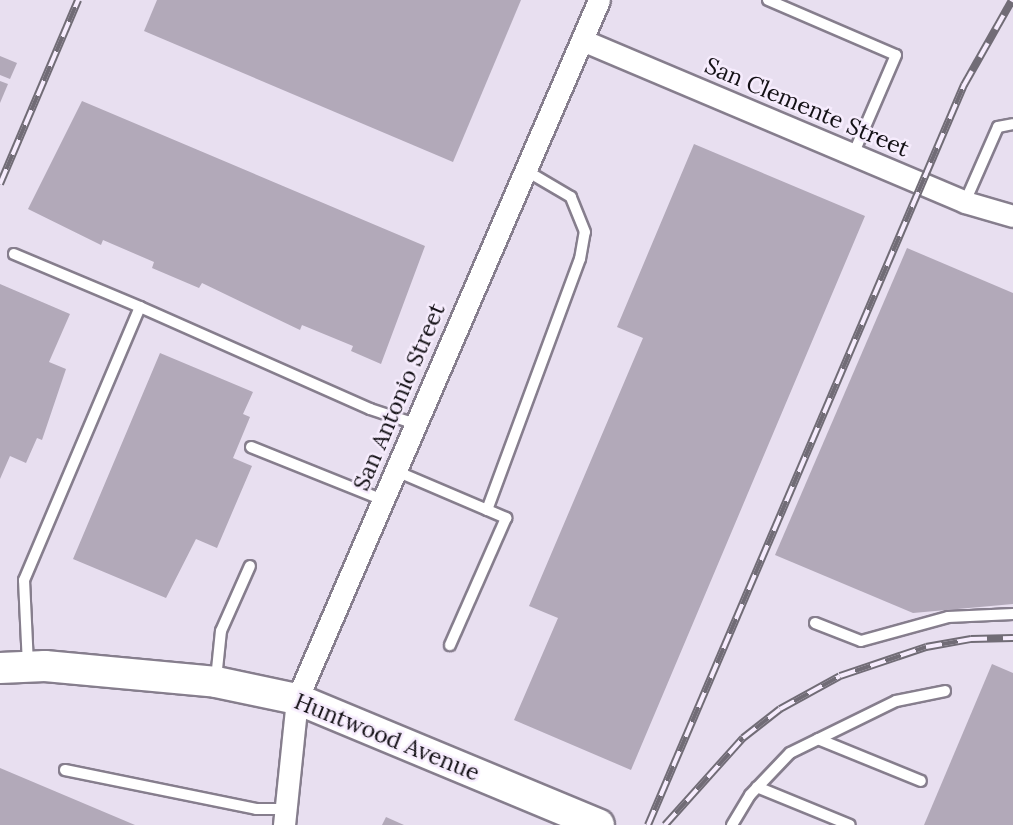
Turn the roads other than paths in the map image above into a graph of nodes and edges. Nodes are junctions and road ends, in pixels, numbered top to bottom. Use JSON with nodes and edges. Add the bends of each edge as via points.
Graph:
{"nodes":[{"id":1,"x":599,"y":0,"type":"edge"},
{"id":2,"x":768,"y":0,"type":"edge"},
{"id":3,"x":582,"y":40,"type":"junction"},
{"id":4,"x":1013,"y":124,"type":"edge"},
{"id":5,"x":853,"y":155,"type":"junction"},
{"id":6,"x":525,"y":170,"type":"junction"},
{"id":7,"x":965,"y":202,"type":"junction"},
{"id":8,"x":1013,"y":216,"type":"edge"},
{"id":9,"x":14,"y":254,"type":"dead end"},
{"id":10,"x":140,"y":307,"type":"junction"},
{"id":11,"x":416,"y":424,"type":"junction"},
{"id":12,"x":251,"y":447,"type":"dead end"},
{"id":13,"x":396,"y":471,"type":"junction"},
{"id":14,"x":383,"y":500,"type":"junction"},
{"id":15,"x":487,"y":510,"type":"junction"},
{"id":16,"x":250,"y":566,"type":"dead end"},
{"id":17,"x":1013,"y":614,"type":"edge"},
{"id":18,"x":815,"y":623,"type":"dead end"},
{"id":19,"x":450,"y":645,"type":"dead end"},
{"id":20,"x":14,"y":667,"type":"edge"},
{"id":21,"x":216,"y":682,"type":"junction"},
{"id":22,"x":945,"y":691,"type":"dead end"},
{"id":23,"x":297,"y":699,"type":"junction"},
{"id":24,"x":818,"y":739,"type":"junction"},
{"id":25,"x":65,"y":770,"type":"dead end"},
{"id":26,"x":921,"y":781,"type":"dead end"},
{"id":27,"x":757,"y":787,"type":"junction"},
{"id":28,"x":285,"y":817,"type":"edge"},
{"id":29,"x":599,"y":825,"type":"edge"},
{"id":30,"x":732,"y":825,"type":"edge"},
{"id":31,"x":850,"y":825,"type":"edge"}],
"edges":[{"from":1,"to":3,"type":"street","name":"San Antonio Street"},
{"from":2,"to":5,"type":"lane","via":[[896,55]]},
{"from":3,"to":5,"type":"street","name":"San Clemente Street"},
{"from":3,"to":6,"type":"street","name":"San Antonio Street"},
{"from":4,"to":7,"type":"lane","via":[[998,127]]},
{"from":5,"to":7,"type":"street","name":"San Clemente Street"},
{"from":6,"to":11,"type":"street","name":"San Antonio Street"},
{"from":6,"to":15,"type":"lane","via":[[571,197],[584,232],[580,259]]},
{"from":7,"to":8,"type":"street","name":"San Clemente Street"},
{"from":9,"to":10,"type":"lane"},
{"from":10,"to":11,"type":"lane","via":[[370,409]]},
{"from":10,"to":20,"type":"lane","via":[[24,580]]},
{"from":11,"to":13,"type":"street","name":"San Antonio Street"},
{"from":12,"to":14,"type":"lane"},
{"from":13,"to":14,"type":"street","name":"San Antonio Street"},
{"from":13,"to":15,"type":"lane"},
{"from":14,"to":23,"type":"street","name":"San Antonio Street"},
{"from":15,"to":19,"type":"lane","via":[[506,519]]},
{"from":16,"to":21,"type":"lane","via":[[222,631]]},
{"from":17,"to":18,"type":"lane","via":[[948,617],[862,640]]},
{"from":20,"to":21,"type":"street","name":"Huntwood Avenue"},
{"from":21,"to":23,"type":"street","name":"Huntwood Avenue"},
{"from":22,"to":24,"type":"lane","via":[[896,701]]},
{"from":23,"to":28,"type":"street","name":"San Antonio Street"},
{"from":23,"to":29,"type":"street","name":"Huntwood Avenue"},
{"from":24,"to":26,"type":"lane"},
{"from":24,"to":27,"type":"lane","via":[[790,753]]},
{"from":25,"to":28,"type":"lane"},
{"from":27,"to":30,"type":"lane"},
{"from":27,"to":31,"type":"lane"}]}
